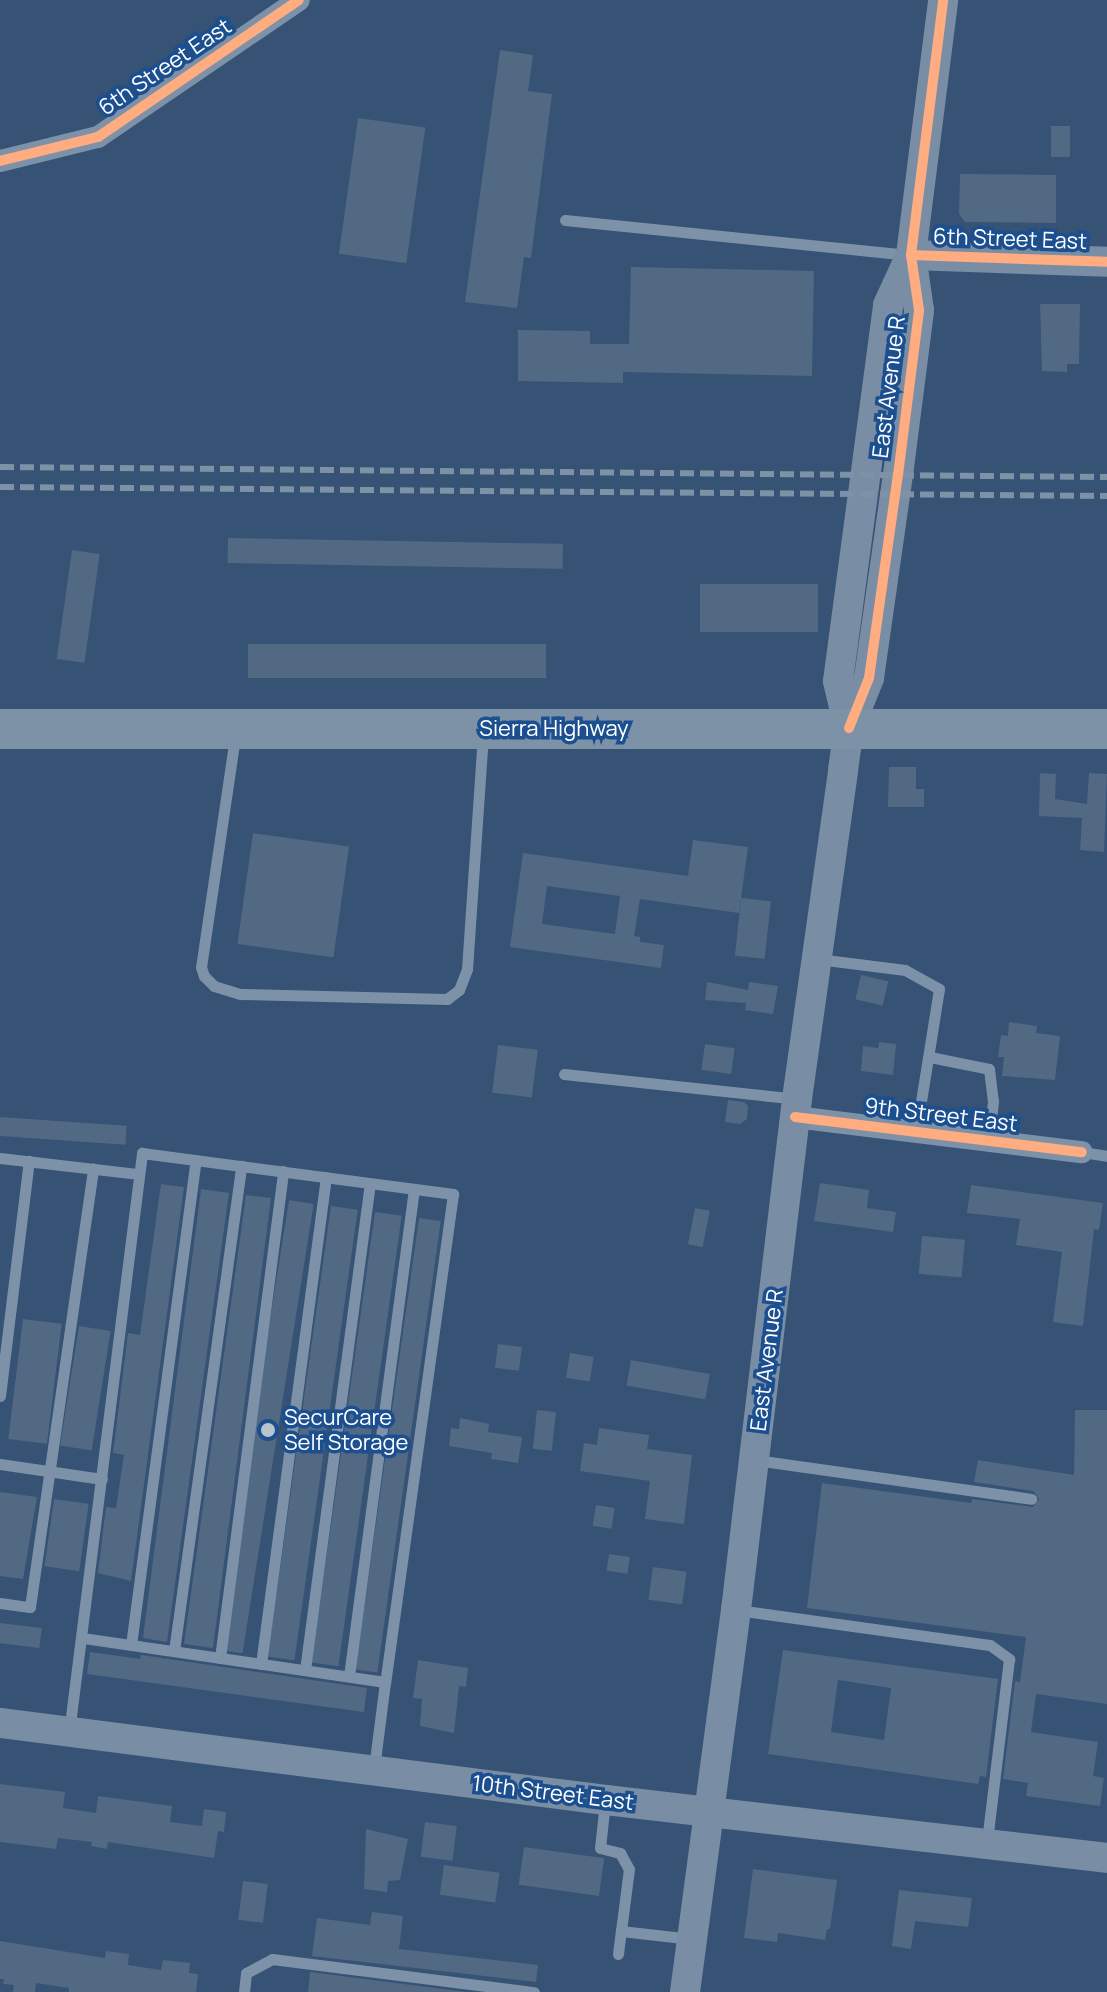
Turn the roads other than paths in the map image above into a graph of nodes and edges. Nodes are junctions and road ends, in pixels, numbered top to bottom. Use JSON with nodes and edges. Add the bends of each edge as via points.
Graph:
{"nodes":[{"id":1,"x":299,"y":0,"type":"edge"},
{"id":2,"x":943,"y":0,"type":"edge"},
{"id":3,"x":0,"y":161,"type":"edge"},
{"id":4,"x":565,"y":220,"type":"dead end"},
{"id":5,"x":911,"y":255,"type":"junction"},
{"id":6,"x":1107,"y":262,"type":"edge"},
{"id":7,"x":236,"y":728,"type":"junction"},
{"id":8,"x":849,"y":728,"type":"junction"},
{"id":9,"x":0,"y":729,"type":"edge"},
{"id":10,"x":483,"y":729,"type":"junction"},
{"id":11,"x":1107,"y":729,"type":"edge"},
{"id":12,"x":817,"y":959,"type":"junction"},
{"id":13,"x":930,"y":1057,"type":"junction"},
{"id":14,"x":564,"y":1074,"type":"dead end"},
{"id":15,"x":796,"y":1108,"type":"junction"},
{"id":16,"x":916,"y":1132,"type":"junction"},
{"id":17,"x":989,"y":1141,"type":"junction"},
{"id":18,"x":1082,"y":1152,"type":"joint"},
{"id":19,"x":1107,"y":1156,"type":"edge"},
{"id":20,"x":0,"y":1158,"type":"edge"},
{"id":21,"x":196,"y":1160,"type":"junction"},
{"id":22,"x":29,"y":1161,"type":"junction"},
{"id":23,"x":241,"y":1166,"type":"junction"},
{"id":24,"x":93,"y":1169,"type":"junction"},
{"id":25,"x":283,"y":1171,"type":"junction"},
{"id":26,"x":139,"y":1174,"type":"junction"},
{"id":27,"x":326,"y":1177,"type":"junction"},
{"id":28,"x":370,"y":1183,"type":"junction"},
{"id":29,"x":414,"y":1189,"type":"junction"},
{"id":30,"x":0,"y":1396,"type":"edge"},
{"id":31,"x":755,"y":1460,"type":"junction"},
{"id":32,"x":0,"y":1464,"type":"edge"},
{"id":33,"x":51,"y":1472,"type":"junction"},
{"id":34,"x":102,"y":1479,"type":"junction"},
{"id":35,"x":1031,"y":1499,"type":"dead end"},
{"id":36,"x":0,"y":1603,"type":"edge"},
{"id":37,"x":736,"y":1610,"type":"junction"},
{"id":38,"x":82,"y":1638,"type":"junction"},
{"id":39,"x":131,"y":1645,"type":"junction"},
{"id":40,"x":174,"y":1651,"type":"junction"},
{"id":41,"x":220,"y":1658,"type":"junction"},
{"id":42,"x":261,"y":1664,"type":"junction"},
{"id":43,"x":305,"y":1670,"type":"junction"},
{"id":44,"x":349,"y":1676,"type":"junction"},
{"id":45,"x":385,"y":1682,"type":"junction"},
{"id":46,"x":0,"y":1723,"type":"edge"},
{"id":47,"x":69,"y":1732,"type":"junction"},
{"id":48,"x":374,"y":1771,"type":"junction"},
{"id":49,"x":606,"y":1800,"type":"junction"},
{"id":50,"x":710,"y":1811,"type":"junction"},
{"id":51,"x":986,"y":1844,"type":"junction"},
{"id":52,"x":1107,"y":1858,"type":"edge"},
{"id":53,"x":621,"y":1931,"type":"junction"},
{"id":54,"x":693,"y":1939,"type":"junction"},
{"id":55,"x":618,"y":1954,"type":"dead end"},
{"id":56,"x":244,"y":1992,"type":"edge"},
{"id":57,"x":534,"y":1992,"type":"edge"},
{"id":58,"x":685,"y":1992,"type":"edge"}],
"edges":[{"from":1,"to":3,"type":"street","name":"6th Street East","via":[[98,137]]},
{"from":2,"to":5,"type":"main road","name":"East Avenue R"},
{"from":4,"to":5,"type":"lane"},
{"from":5,"to":6,"type":"main road","name":"6th Street East"},
{"from":5,"to":8,"type":"main road","name":"East Avenue R","via":[[888,305],[848,603],[838,681]]},
{"from":7,"to":9,"type":"highway","name":"Sierra Highway"},
{"from":7,"to":10,"type":"highway","name":"Sierra Highway"},
{"from":7,"to":10,"type":"lane","via":[[201,967],[204,976],[214,986],[241,994],[447,999],[459,990],[467,969]]},
{"from":8,"to":10,"type":"highway","name":"Sierra Highway"},
{"from":8,"to":11,"type":"highway","name":"Sierra Highway"},
{"from":8,"to":12,"type":"main road","name":"East Avenue R"},
{"from":12,"to":13,"type":"lane","via":[[905,970],[939,989]]},
{"from":12,"to":15,"type":"main road","name":"East Avenue R"},
{"from":13,"to":16,"type":"lane"},
{"from":13,"to":17,"type":"lane","via":[[989,1069]]},
{"from":14,"to":15,"type":"lane"},
{"from":15,"to":16,"type":"street","name":"9th Street East"},
{"from":15,"to":31,"type":"main road","name":"East Avenue R"},
{"from":16,"to":17,"type":"street","name":"9th Street East"},
{"from":17,"to":18,"type":"street","name":"9th Street East"},
{"from":18,"to":19,"type":"lane"},
{"from":20,"to":22,"type":"lane"},
{"from":21,"to":23,"type":"lane"},
{"from":21,"to":26,"type":"lane","via":[[142,1153]]},
{"from":21,"to":39,"type":"lane"},
{"from":22,"to":24,"type":"lane"},
{"from":22,"to":30,"type":"lane"},
{"from":23,"to":25,"type":"lane"},
{"from":23,"to":40,"type":"lane"},
{"from":24,"to":26,"type":"lane"},
{"from":24,"to":33,"type":"lane"},
{"from":25,"to":27,"type":"lane"},
{"from":25,"to":41,"type":"lane"},
{"from":26,"to":34,"type":"lane"},
{"from":27,"to":28,"type":"lane"},
{"from":27,"to":42,"type":"lane"},
{"from":28,"to":29,"type":"lane"},
{"from":28,"to":43,"type":"lane"},
{"from":29,"to":44,"type":"lane"},
{"from":29,"to":45,"type":"lane","via":[[453,1194]]},
{"from":31,"to":35,"type":"lane"},
{"from":31,"to":37,"type":"main road","name":"East Avenue R"},
{"from":32,"to":33,"type":"lane"},
{"from":33,"to":34,"type":"lane"},
{"from":33,"to":36,"type":"lane","via":[[30,1607]]},
{"from":34,"to":38,"type":"lane"},
{"from":37,"to":50,"type":"main road","name":"East Avenue R"},
{"from":37,"to":51,"type":"lane","via":[[990,1645],[1009,1659]]},
{"from":38,"to":39,"type":"lane"},
{"from":38,"to":47,"type":"lane"},
{"from":39,"to":40,"type":"lane"},
{"from":40,"to":41,"type":"lane"},
{"from":41,"to":42,"type":"lane"},
{"from":42,"to":43,"type":"lane"},
{"from":43,"to":44,"type":"lane"},
{"from":44,"to":45,"type":"lane"},
{"from":45,"to":48,"type":"lane"},
{"from":46,"to":47,"type":"main road","name":"10th Street East"},
{"from":47,"to":48,"type":"main road","name":"10th Street East"},
{"from":48,"to":49,"type":"main road","name":"10th Street East"},
{"from":49,"to":50,"type":"main road","name":"10th Street East"},
{"from":49,"to":53,"type":"lane","via":[[600,1848],[620,1853],[629,1869]]},
{"from":50,"to":51,"type":"main road","name":"10th Street East"},
{"from":50,"to":54,"type":"main road","name":"East Avenue R"},
{"from":51,"to":52,"type":"main road","name":"10th Street East"},
{"from":53,"to":54,"type":"lane"},
{"from":53,"to":55,"type":"lane"},
{"from":54,"to":58,"type":"main road","name":"East Avenue R"},
{"from":56,"to":57,"type":"lane","via":[[246,1973],[272,1959]]}]}
